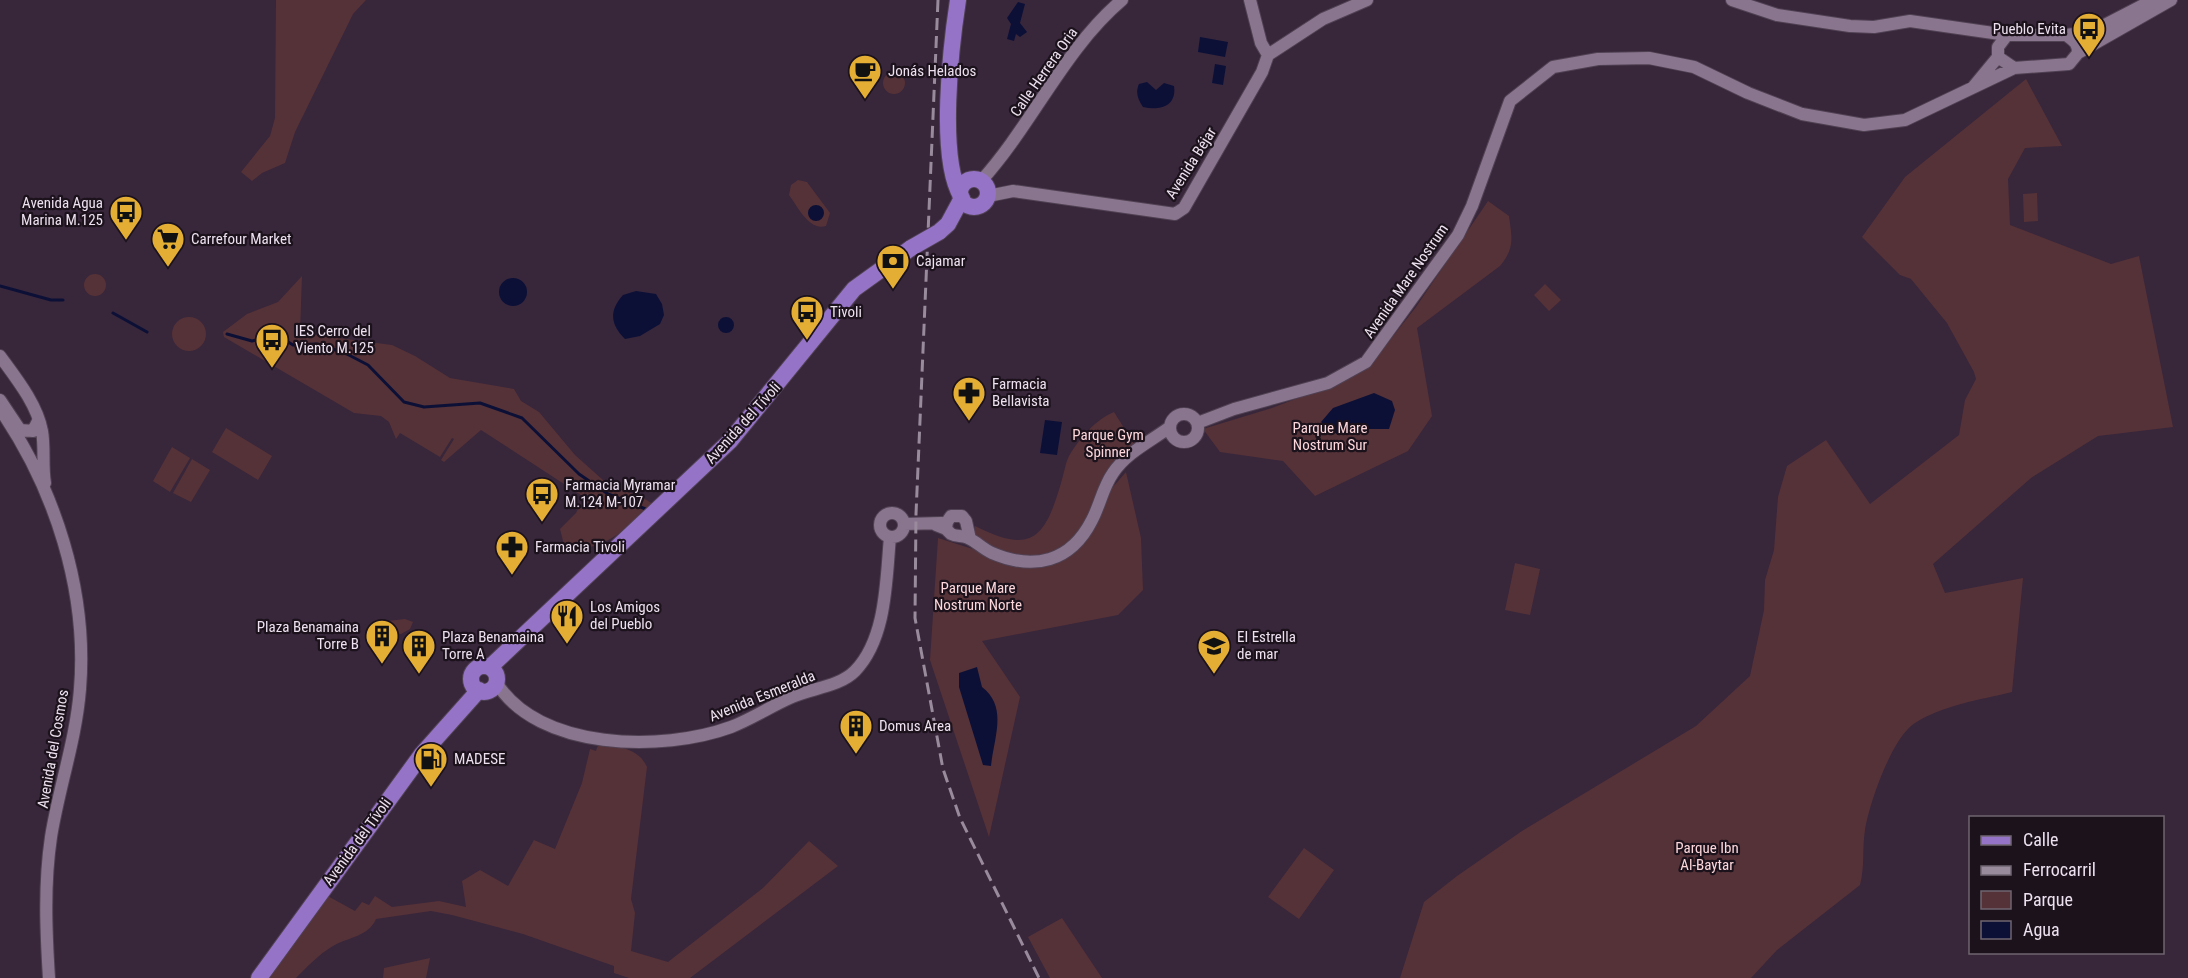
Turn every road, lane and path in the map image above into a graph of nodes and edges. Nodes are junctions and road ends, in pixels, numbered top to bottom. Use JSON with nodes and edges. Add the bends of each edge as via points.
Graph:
{"nodes":[{"id":1,"x":958,"y":0,"type":"edge"},
{"id":2,"x":1122,"y":0,"type":"edge"},
{"id":3,"x":1250,"y":0,"type":"edge"},
{"id":4,"x":1367,"y":0,"type":"edge"},
{"id":5,"x":1732,"y":0,"type":"edge"},
{"id":6,"x":2152,"y":0,"type":"edge"},
{"id":7,"x":2171,"y":0,"type":"edge"},
{"id":8,"x":1982,"y":33,"type":"junction"},
{"id":9,"x":2007,"y":35,"type":"junction"},
{"id":10,"x":2066,"y":35,"type":"junction"},
{"id":11,"x":1998,"y":52,"type":"junction"},
{"id":12,"x":2078,"y":53,"type":"junction"},
{"id":13,"x":1268,"y":55,"type":"junction"},
{"id":14,"x":2014,"y":68,"type":"junction"},
{"id":15,"x":1970,"y":90,"type":"junction"},
{"id":16,"x":951,"y":164,"type":"junction"},
{"id":17,"x":981,"y":186,"type":"junction"},
{"id":18,"x":964,"y":200,"type":"junction"},
{"id":19,"x":0,"y":356,"type":"edge"},
{"id":20,"x":0,"y":400,"type":"edge"},
{"id":21,"x":0,"y":409,"type":"edge"},
{"id":22,"x":1196,"y":421,"type":"junction"},
{"id":23,"x":39,"y":422,"type":"junction"},
{"id":24,"x":1170,"y":428,"type":"junction"},
{"id":25,"x":46,"y":493,"type":"junction"},
{"id":26,"x":904,"y":524,"type":"junction"},
{"id":27,"x":943,"y":525,"type":"junction"},
{"id":28,"x":966,"y":534,"type":"junction"},
{"id":29,"x":890,"y":537,"type":"junction"},
{"id":30,"x":486,"y":682,"type":"junction"},
{"id":31,"x":49,"y":978,"type":"edge"},
{"id":32,"x":259,"y":978,"type":"edge"}],
"edges":[{"from":1,"to":16,"type":"main road","via":[[950,78]]},
{"from":2,"to":17,"type":"street","name":"Calle Herrera Oria","via":[[1083,42]]},
{"from":3,"to":13,"type":"street"},
{"from":4,"to":13,"type":"street","via":[[1323,19]]},
{"from":5,"to":8,"type":"street","via":[[1777,15],[1850,26],[1910,21]]},
{"from":6,"to":10,"type":"street","via":[[2103,28]]},
{"from":7,"to":12,"type":"street"},
{"from":8,"to":9,"type":"street"},
{"from":8,"to":11,"type":"street"},
{"from":9,"to":10,"type":"street"},
{"from":9,"to":11,"type":"street","name":"Avenida Mare Nostrum"},
{"from":10,"to":12,"type":"street","via":[[2076,43]]},
{"from":11,"to":14,"type":"street"},
{"from":11,"to":15,"type":"street","name":"Avenida Mare Nostrum"},
{"from":12,"to":14,"type":"street","via":[[2065,65]]},
{"from":13,"to":17,"type":"street","name":"Avenida Béjar","via":[[1184,208],[1176,214]]},
{"from":14,"to":15,"type":"street","name":"Avenida Mare Nostrum"},
{"from":15,"to":22,"type":"street","name":"Avenida Mare Nostrum","via":[[1905,120],[1864,125],[1802,114],[1694,67],[1649,58],[1598,59],[1553,67],[1510,101],[1458,235],[1366,362],[1328,383]]},
{"from":16,"to":17,"type":"main road"},
{"from":16,"to":18,"type":"main road","via":[[956,187]]},
{"from":17,"to":18,"type":"main road","via":[[962,187]]},
{"from":17,"to":18,"type":"main road","via":[[981,205]]},
{"from":18,"to":30,"type":"main road","name":"Avenida del Tívoli","bridge":true,"via":[[944,226],[854,290],[730,441],[542,616],[507,652]]},
{"from":19,"to":23,"type":"street"},
{"from":20,"to":23,"type":"street","via":[[20,430],[33,431]]},
{"from":21,"to":25,"type":"street","name":"Avenida del Cosmos"},
{"from":22,"to":24,"type":"street","via":[[1181,414],[1173,419]]},
{"from":22,"to":24,"type":"street","via":[[1197,434],[1187,442],[1175,439]]},
{"from":23,"to":25,"type":"street","name":"Avenida del Cosmos"},
{"from":24,"to":28,"type":"street","via":[[1129,455],[1113,473],[1080,541],[1060,556],[1038,562],[1020,561],[992,553]]},
{"from":25,"to":31,"type":"street","name":"Avenida del Cosmos","via":[[72,576],[81,651],[75,726],[48,865],[45,914]]},
{"from":26,"to":27,"type":"street"},
{"from":26,"to":29,"type":"street","via":[[900,534]]},
{"from":26,"to":29,"type":"street","via":[[894,512],[883,517],[881,529]]},
{"from":27,"to":28,"type":"street","via":[[951,534]]},
{"from":27,"to":28,"type":"street","via":[[951,516],[958,515],[966,521]]},
{"from":29,"to":30,"type":"street","name":"Avenida Esmeralda","via":[[882,617],[856,669],[835,683],[790,698],[729,728],[653,743],[567,732],[529,716]]},
{"from":30,"to":32,"type":"main road","name":"Avenida del Tívoli","via":[[422,754]]}]}
